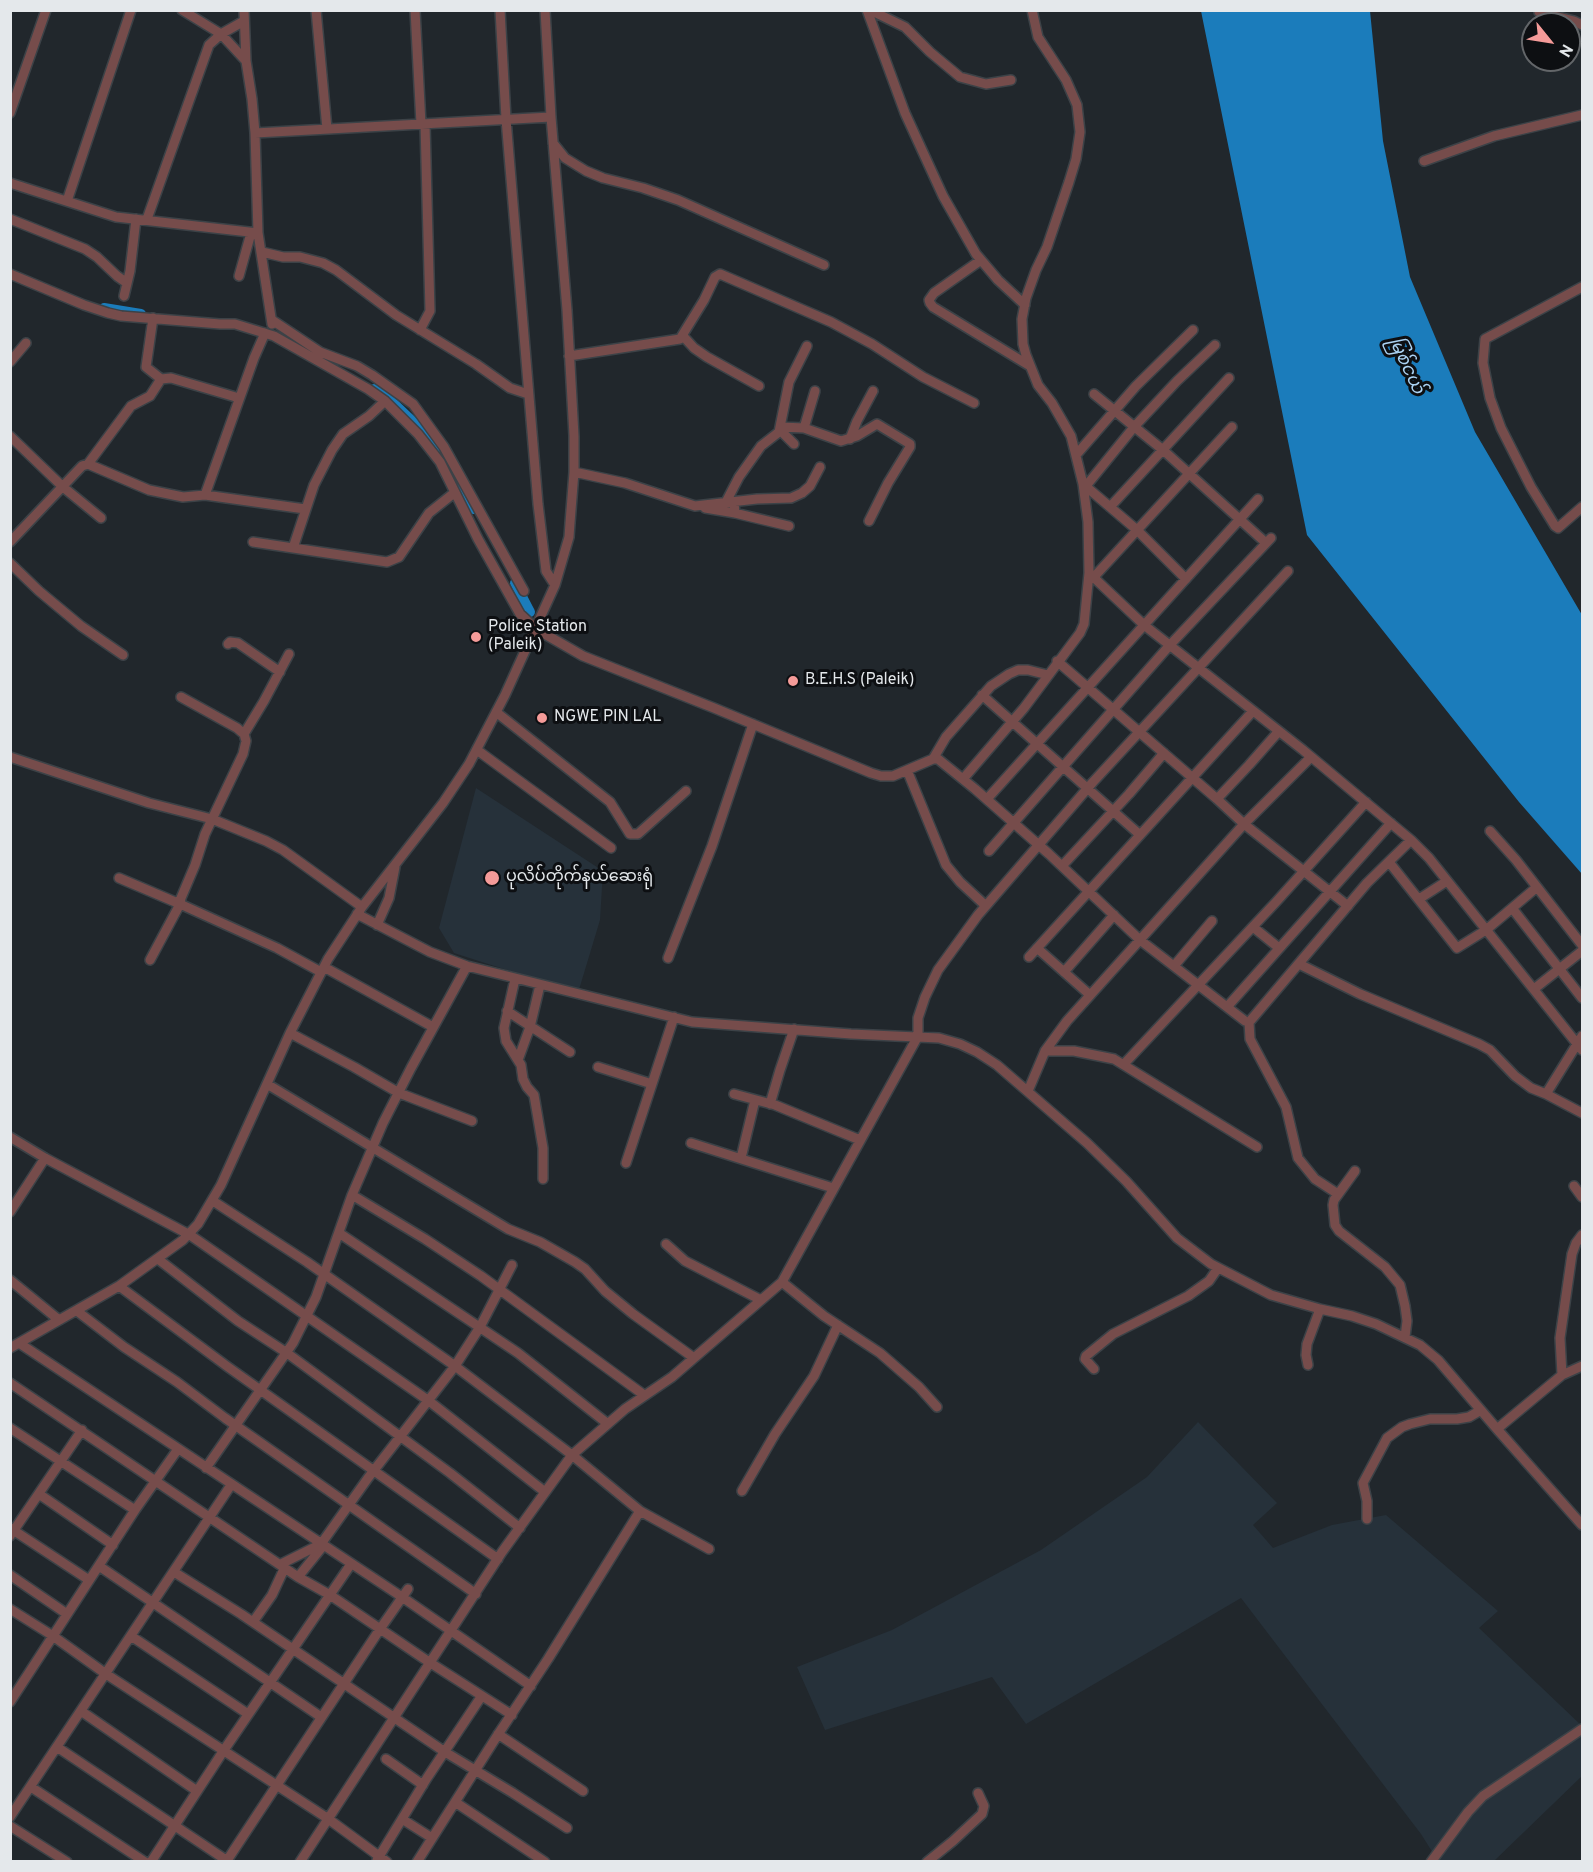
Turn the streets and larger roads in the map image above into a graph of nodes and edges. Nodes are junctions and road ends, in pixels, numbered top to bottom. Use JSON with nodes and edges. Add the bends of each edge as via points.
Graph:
{"nodes":[{"id":1,"x":46,"y":10,"type":"edge"},
{"id":2,"x":131,"y":10,"type":"edge"},
{"id":3,"x":182,"y":10,"type":"edge"},
{"id":4,"x":244,"y":10,"type":"edge"},
{"id":5,"x":316,"y":10,"type":"edge"},
{"id":6,"x":415,"y":10,"type":"edge"},
{"id":7,"x":500,"y":10,"type":"edge"},
{"id":8,"x":545,"y":10,"type":"edge"},
{"id":9,"x":868,"y":10,"type":"edge"},
{"id":10,"x":1032,"y":10,"type":"edge"},
{"id":11,"x":244,"y":21,"type":"junction"},
{"id":12,"x":221,"y":34,"type":"junction"},
{"id":13,"x":246,"y":61,"type":"junction"},
{"id":14,"x":1011,"y":80,"type":"dead end"},
{"id":15,"x":10,"y":113,"type":"edge"},
{"id":16,"x":1582,"y":115,"type":"edge"},
{"id":17,"x":550,"y":117,"type":"junction"},
{"id":18,"x":506,"y":119,"type":"junction"},
{"id":19,"x":423,"y":124,"type":"junction"},
{"id":20,"x":327,"y":129,"type":"junction"},
{"id":21,"x":255,"y":134,"type":"junction"},
{"id":22,"x":553,"y":142,"type":"junction"},
{"id":23,"x":1424,"y":161,"type":"dead end"},
{"id":24,"x":10,"y":183,"type":"edge"},
{"id":25,"x":66,"y":201,"type":"junction"},
{"id":26,"x":10,"y":219,"type":"edge"},
{"id":27,"x":136,"y":219,"type":"junction"},
{"id":28,"x":147,"y":219,"type":"junction"},
{"id":29,"x":254,"y":233,"type":"junction"},
{"id":30,"x":262,"y":252,"type":"junction"},
{"id":31,"x":981,"y":260,"type":"junction"},
{"id":32,"x":824,"y":265,"type":"dead end"},
{"id":33,"x":10,"y":274,"type":"edge"},
{"id":34,"x":240,"y":276,"type":"dead end"},
{"id":35,"x":127,"y":283,"type":"junction"},
{"id":36,"x":1582,"y":287,"type":"edge"},
{"id":37,"x":124,"y":296,"type":"dead end"},
{"id":38,"x":1025,"y":305,"type":"junction"},
{"id":39,"x":153,"y":318,"type":"junction"},
{"id":40,"x":272,"y":322,"type":"junction"},
{"id":41,"x":420,"y":330,"type":"junction"},
{"id":42,"x":1193,"y":330,"type":"dead end"},
{"id":43,"x":269,"y":335,"type":"junction"},
{"id":44,"x":683,"y":336,"type":"junction"},
{"id":45,"x":26,"y":343,"type":"dead end"},
{"id":46,"x":1215,"y":345,"type":"dead end"},
{"id":47,"x":807,"y":346,"type":"dead end"},
{"id":48,"x":569,"y":356,"type":"junction"},
{"id":49,"x":12,"y":359,"type":"edge"},
{"id":50,"x":1030,"y":366,"type":"junction"},
{"id":51,"x":363,"y":369,"type":"junction"},
{"id":52,"x":1229,"y":378,"type":"dead end"},
{"id":53,"x":161,"y":379,"type":"junction"},
{"id":54,"x":365,"y":385,"type":"junction"},
{"id":55,"x":759,"y":386,"type":"dead end"},
{"id":56,"x":815,"y":391,"type":"dead end"},
{"id":57,"x":873,"y":391,"type":"dead end"},
{"id":58,"x":528,"y":394,"type":"junction"},
{"id":59,"x":1094,"y":394,"type":"dead end"},
{"id":60,"x":239,"y":398,"type":"junction"},
{"id":61,"x":385,"y":401,"type":"junction"},
{"id":62,"x":974,"y":403,"type":"dead end"},
{"id":63,"x":1115,"y":411,"type":"junction"},
{"id":64,"x":1134,"y":426,"type":"junction"},
{"id":65,"x":1232,"y":427,"type":"dead end"},
{"id":66,"x":781,"y":428,"type":"junction"},
{"id":67,"x":804,"y":428,"type":"junction"},
{"id":68,"x":855,"y":434,"type":"junction"},
{"id":69,"x":10,"y":436,"type":"edge"},
{"id":70,"x":795,"y":444,"type":"dead end"},
{"id":71,"x":1163,"y":450,"type":"junction"},
{"id":72,"x":1076,"y":455,"type":"junction"},
{"id":73,"x":88,"y":464,"type":"junction"},
{"id":74,"x":820,"y":467,"type":"dead end"},
{"id":75,"x":574,"y":472,"type":"junction"},
{"id":76,"x":1190,"y":473,"type":"junction"},
{"id":77,"x":1085,"y":485,"type":"junction"},
{"id":78,"x":63,"y":487,"type":"junction"},
{"id":79,"x":454,"y":493,"type":"junction"},
{"id":80,"x":205,"y":495,"type":"junction"},
{"id":81,"x":1258,"y":500,"type":"dead end"},
{"id":82,"x":730,"y":502,"type":"junction"},
{"id":83,"x":700,"y":506,"type":"junction"},
{"id":84,"x":1110,"y":507,"type":"junction"},
{"id":85,"x":1582,"y":507,"type":"edge"},
{"id":86,"x":305,"y":509,"type":"junction"},
{"id":87,"x":735,"y":513,"type":"junction"},
{"id":88,"x":101,"y":518,"type":"dead end"},
{"id":89,"x":1240,"y":519,"type":"junction"},
{"id":90,"x":868,"y":521,"type":"dead end"},
{"id":91,"x":789,"y":526,"type":"dead end"},
{"id":92,"x":1137,"y":530,"type":"junction"},
{"id":93,"x":10,"y":542,"type":"edge"},
{"id":94,"x":253,"y":542,"type":"dead end"},
{"id":95,"x":293,"y":548,"type":"junction"},
{"id":96,"x":10,"y":563,"type":"edge"},
{"id":97,"x":1288,"y":571,"type":"dead end"},
{"id":98,"x":1091,"y":576,"type":"junction"},
{"id":99,"x":1186,"y":579,"type":"junction"},
{"id":100,"x":555,"y":585,"type":"junction"},
{"id":101,"x":524,"y":591,"type":"dead end"},
{"id":102,"x":1144,"y":626,"type":"junction"},
{"id":103,"x":536,"y":629,"type":"junction"},
{"id":104,"x":228,"y":644,"type":"dead end"},
{"id":105,"x":1169,"y":646,"type":"junction"},
{"id":106,"x":289,"y":654,"type":"dead end"},
{"id":107,"x":123,"y":655,"type":"dead end"},
{"id":108,"x":1057,"y":661,"type":"junction"},
{"id":109,"x":1197,"y":668,"type":"junction"},
{"id":110,"x":280,"y":672,"type":"junction"},
{"id":111,"x":1048,"y":675,"type":"junction"},
{"id":112,"x":1088,"y":687,"type":"junction"},
{"id":113,"x":982,"y":695,"type":"junction"},
{"id":114,"x":181,"y":697,"type":"dead end"},
{"id":115,"x":1113,"y":708,"type":"junction"},
{"id":116,"x":1253,"y":711,"type":"junction"},
{"id":117,"x":496,"y":712,"type":"junction"},
{"id":118,"x":1012,"y":722,"type":"junction"},
{"id":119,"x":753,"y":724,"type":"junction"},
{"id":120,"x":1279,"y":731,"type":"junction"},
{"id":121,"x":1140,"y":732,"type":"junction"},
{"id":122,"x":244,"y":734,"type":"junction"},
{"id":123,"x":1037,"y":743,"type":"junction"},
{"id":124,"x":477,"y":750,"type":"junction"},
{"id":125,"x":1164,"y":753,"type":"junction"},
{"id":126,"x":10,"y":757,"type":"edge"},
{"id":127,"x":1311,"y":757,"type":"junction"},
{"id":128,"x":933,"y":759,"type":"junction"},
{"id":129,"x":1062,"y":766,"type":"junction"},
{"id":130,"x":907,"y":770,"type":"junction"},
{"id":131,"x":1191,"y":777,"type":"junction"},
{"id":132,"x":963,"y":779,"type":"junction"},
{"id":133,"x":1088,"y":788,"type":"junction"},
{"id":134,"x":686,"y":791,"type":"dead end"},
{"id":135,"x":987,"y":799,"type":"junction"},
{"id":136,"x":1217,"y":799,"type":"junction"},
{"id":137,"x":1366,"y":802,"type":"junction"},
{"id":138,"x":1113,"y":812,"type":"junction"},
{"id":139,"x":212,"y":819,"type":"junction"},
{"id":140,"x":1013,"y":823,"type":"junction"},
{"id":141,"x":1244,"y":824,"type":"junction"},
{"id":142,"x":1391,"y":824,"type":"junction"},
{"id":143,"x":1490,"y":831,"type":"dead end"},
{"id":144,"x":1139,"y":834,"type":"junction"},
{"id":145,"x":1410,"y":840,"type":"junction"},
{"id":146,"x":1039,"y":846,"type":"junction"},
{"id":147,"x":611,"y":848,"type":"dead end"},
{"id":148,"x":989,"y":851,"type":"dead end"},
{"id":149,"x":1389,"y":862,"type":"junction"},
{"id":150,"x":395,"y":865,"type":"junction"},
{"id":151,"x":1062,"y":866,"type":"junction"},
{"id":152,"x":1303,"y":872,"type":"junction"},
{"id":153,"x":119,"y":878,"type":"dead end"},
{"id":154,"x":1447,"y":881,"type":"junction"},
{"id":155,"x":1537,"y":887,"type":"junction"},
{"id":156,"x":1088,"y":891,"type":"junction"},
{"id":157,"x":1329,"y":892,"type":"junction"},
{"id":158,"x":1419,"y":899,"type":"junction"},
{"id":159,"x":180,"y":904,"type":"junction"},
{"id":160,"x":986,"y":906,"type":"junction"},
{"id":161,"x":1348,"y":906,"type":"junction"},
{"id":162,"x":1512,"y":908,"type":"junction"},
{"id":163,"x":360,"y":910,"type":"junction"},
{"id":164,"x":1114,"y":915,"type":"junction"},
{"id":165,"x":1212,"y":921,"type":"dead end"},
{"id":166,"x":377,"y":925,"type":"junction"},
{"id":167,"x":1253,"y":927,"type":"junction"},
{"id":168,"x":1486,"y":930,"type":"junction"},
{"id":169,"x":1140,"y":940,"type":"junction"},
{"id":170,"x":1582,"y":945,"type":"edge"},
{"id":171,"x":1037,"y":948,"type":"junction"},
{"id":172,"x":1279,"y":948,"type":"junction"},
{"id":173,"x":1582,"y":951,"type":"edge"},
{"id":174,"x":1029,"y":957,"type":"dead end"},
{"id":175,"x":668,"y":958,"type":"dead end"},
{"id":176,"x":150,"y":960,"type":"dead end"},
{"id":177,"x":1299,"y":964,"type":"junction"},
{"id":178,"x":467,"y":966,"type":"junction"},
{"id":179,"x":1174,"y":966,"type":"junction"},
{"id":180,"x":323,"y":969,"type":"junction"},
{"id":181,"x":1559,"y":970,"type":"junction"},
{"id":182,"x":1064,"y":972,"type":"junction"},
{"id":183,"x":515,"y":979,"type":"junction"},
{"id":184,"x":540,"y":985,"type":"junction"},
{"id":185,"x":1199,"y":985,"type":"junction"},
{"id":186,"x":1534,"y":989,"type":"junction"},
{"id":187,"x":1090,"y":995,"type":"junction"},
{"id":188,"x":1582,"y":999,"type":"edge"},
{"id":189,"x":1227,"y":1007,"type":"junction"},
{"id":190,"x":507,"y":1011,"type":"junction"},
{"id":191,"x":674,"y":1017,"type":"junction"},
{"id":192,"x":1249,"y":1022,"type":"junction"},
{"id":193,"x":433,"y":1027,"type":"junction"},
{"id":194,"x":530,"y":1028,"type":"junction"},
{"id":195,"x":794,"y":1029,"type":"junction"},
{"id":196,"x":290,"y":1033,"type":"junction"},
{"id":197,"x":918,"y":1036,"type":"junction"},
{"id":198,"x":1581,"y":1044,"type":"edge"},
{"id":199,"x":1045,"y":1050,"type":"junction"},
{"id":200,"x":570,"y":1052,"type":"dead end"},
{"id":201,"x":518,"y":1060,"type":"junction"},
{"id":202,"x":1124,"y":1064,"type":"junction"},
{"id":203,"x":598,"y":1067,"type":"dead end"},
{"id":204,"x":267,"y":1084,"type":"junction"},
{"id":205,"x":652,"y":1084,"type":"junction"},
{"id":206,"x":1028,"y":1091,"type":"junction"},
{"id":207,"x":399,"y":1093,"type":"junction"},
{"id":208,"x":734,"y":1094,"type":"dead end"},
{"id":209,"x":1546,"y":1094,"type":"junction"},
{"id":210,"x":755,"y":1100,"type":"junction"},
{"id":211,"x":770,"y":1104,"type":"junction"},
{"id":212,"x":1582,"y":1113,"type":"edge"},
{"id":213,"x":472,"y":1121,"type":"dead end"},
{"id":214,"x":10,"y":1137,"type":"edge"},
{"id":215,"x":860,"y":1140,"type":"junction"},
{"id":216,"x":691,"y":1143,"type":"dead end"},
{"id":217,"x":1257,"y":1147,"type":"dead end"},
{"id":218,"x":373,"y":1149,"type":"junction"},
{"id":219,"x":45,"y":1158,"type":"junction"},
{"id":220,"x":741,"y":1158,"type":"junction"},
{"id":221,"x":626,"y":1163,"type":"dead end"},
{"id":222,"x":1355,"y":1171,"type":"dead end"},
{"id":223,"x":543,"y":1179,"type":"dead end"},
{"id":224,"x":1574,"y":1186,"type":"dead end"},
{"id":225,"x":833,"y":1188,"type":"junction"},
{"id":226,"x":1338,"y":1194,"type":"junction"},
{"id":227,"x":352,"y":1195,"type":"junction"},
{"id":228,"x":1582,"y":1197,"type":"edge"},
{"id":229,"x":213,"y":1201,"type":"junction"},
{"id":230,"x":10,"y":1212,"type":"edge"},
{"id":231,"x":339,"y":1233,"type":"junction"},
{"id":232,"x":190,"y":1235,"type":"junction"},
{"id":233,"x":1581,"y":1239,"type":"edge"},
{"id":234,"x":666,"y":1244,"type":"dead end"},
{"id":235,"x":158,"y":1259,"type":"junction"},
{"id":236,"x":512,"y":1265,"type":"dead end"},
{"id":237,"x":1218,"y":1268,"type":"junction"},
{"id":238,"x":324,"y":1274,"type":"junction"},
{"id":239,"x":10,"y":1280,"type":"edge"},
{"id":240,"x":782,"y":1282,"type":"junction"},
{"id":241,"x":119,"y":1286,"type":"junction"},
{"id":242,"x":500,"y":1290,"type":"junction"},
{"id":243,"x":761,"y":1300,"type":"junction"},
{"id":244,"x":1320,"y":1309,"type":"junction"},
{"id":245,"x":77,"y":1311,"type":"junction"},
{"id":246,"x":307,"y":1315,"type":"junction"},
{"id":247,"x":59,"y":1320,"type":"junction"},
{"id":248,"x":838,"y":1325,"type":"junction"},
{"id":249,"x":480,"y":1327,"type":"junction"},
{"id":250,"x":1405,"y":1337,"type":"junction"},
{"id":251,"x":15,"y":1346,"type":"edge"},
{"id":252,"x":287,"y":1353,"type":"junction"},
{"id":253,"x":694,"y":1358,"type":"junction"},
{"id":254,"x":1308,"y":1365,"type":"dead end"},
{"id":255,"x":455,"y":1366,"type":"junction"},
{"id":256,"x":1582,"y":1366,"type":"edge"},
{"id":257,"x":1094,"y":1369,"type":"dead end"},
{"id":258,"x":1562,"y":1375,"type":"junction"},
{"id":259,"x":10,"y":1383,"type":"edge"},
{"id":260,"x":261,"y":1390,"type":"junction"},
{"id":261,"x":644,"y":1395,"type":"junction"},
{"id":262,"x":429,"y":1401,"type":"junction"},
{"id":263,"x":937,"y":1407,"type":"dead end"},
{"id":264,"x":1480,"y":1410,"type":"junction"},
{"id":265,"x":608,"y":1424,"type":"junction"},
{"id":266,"x":236,"y":1425,"type":"junction"},
{"id":267,"x":10,"y":1428,"type":"edge"},
{"id":268,"x":1497,"y":1429,"type":"junction"},
{"id":269,"x":82,"y":1430,"type":"junction"},
{"id":270,"x":400,"y":1437,"type":"junction"},
{"id":271,"x":178,"y":1449,"type":"junction"},
{"id":272,"x":572,"y":1455,"type":"junction"},
{"id":273,"x":61,"y":1461,"type":"junction"},
{"id":274,"x":206,"y":1468,"type":"junction"},
{"id":275,"x":374,"y":1471,"type":"junction"},
{"id":276,"x":156,"y":1480,"type":"junction"},
{"id":277,"x":231,"y":1485,"type":"junction"},
{"id":278,"x":742,"y":1491,"type":"dead end"},
{"id":279,"x":545,"y":1492,"type":"junction"},
{"id":280,"x":39,"y":1494,"type":"junction"},
{"id":281,"x":348,"y":1505,"type":"junction"},
{"id":282,"x":135,"y":1510,"type":"junction"},
{"id":283,"x":640,"y":1511,"type":"junction"},
{"id":284,"x":210,"y":1518,"type":"junction"},
{"id":285,"x":1367,"y":1519,"type":"dead end"},
{"id":286,"x":1582,"y":1525,"type":"edge"},
{"id":287,"x":520,"y":1528,"type":"junction"},
{"id":288,"x":12,"y":1532,"type":"edge"},
{"id":289,"x":113,"y":1545,"type":"junction"},
{"id":290,"x":322,"y":1545,"type":"junction"},
{"id":291,"x":709,"y":1549,"type":"dead end"},
{"id":292,"x":498,"y":1559,"type":"junction"},
{"id":293,"x":351,"y":1564,"type":"junction"},
{"id":294,"x":99,"y":1566,"type":"junction"},
{"id":295,"x":283,"y":1566,"type":"junction"},
{"id":296,"x":174,"y":1572,"type":"junction"},
{"id":297,"x":10,"y":1575,"type":"edge"},
{"id":298,"x":298,"y":1577,"type":"junction"},
{"id":299,"x":89,"y":1580,"type":"junction"},
{"id":300,"x":405,"y":1593,"type":"junction"},
{"id":301,"x":476,"y":1594,"type":"junction"},
{"id":302,"x":330,"y":1595,"type":"junction"},
{"id":303,"x":153,"y":1603,"type":"junction"},
{"id":304,"x":10,"y":1608,"type":"edge"},
{"id":305,"x":67,"y":1614,"type":"junction"},
{"id":306,"x":253,"y":1622,"type":"junction"},
{"id":307,"x":380,"y":1629,"type":"junction"},
{"id":308,"x":451,"y":1631,"type":"junction"},
{"id":309,"x":53,"y":1636,"type":"junction"},
{"id":310,"x":131,"y":1636,"type":"junction"},
{"id":311,"x":293,"y":1649,"type":"junction"},
{"id":312,"x":429,"y":1662,"type":"junction"},
{"id":313,"x":106,"y":1674,"type":"junction"},
{"id":314,"x":270,"y":1683,"type":"junction"},
{"id":315,"x":344,"y":1683,"type":"junction"},
{"id":316,"x":531,"y":1686,"type":"junction"},
{"id":317,"x":481,"y":1696,"type":"junction"},
{"id":318,"x":10,"y":1702,"type":"edge"},
{"id":319,"x":81,"y":1711,"type":"junction"},
{"id":320,"x":248,"y":1714,"type":"junction"},
{"id":321,"x":512,"y":1715,"type":"junction"},
{"id":322,"x":394,"y":1716,"type":"junction"},
{"id":323,"x":321,"y":1717,"type":"junction"},
{"id":324,"x":1582,"y":1729,"type":"edge"},
{"id":325,"x":498,"y":1734,"type":"junction"},
{"id":326,"x":57,"y":1747,"type":"junction"},
{"id":327,"x":224,"y":1750,"type":"junction"},
{"id":328,"x":445,"y":1752,"type":"junction"},
{"id":329,"x":386,"y":1759,"type":"dead end"},
{"id":330,"x":475,"y":1769,"type":"junction"},
{"id":331,"x":276,"y":1785,"type":"junction"},
{"id":332,"x":423,"y":1785,"type":"junction"},
{"id":333,"x":31,"y":1787,"type":"junction"},
{"id":334,"x":196,"y":1791,"type":"junction"},
{"id":335,"x":583,"y":1791,"type":"dead end"},
{"id":336,"x":978,"y":1793,"type":"dead end"},
{"id":337,"x":454,"y":1802,"type":"junction"},
{"id":338,"x":10,"y":1817,"type":"edge"},
{"id":339,"x":327,"y":1818,"type":"junction"},
{"id":340,"x":402,"y":1819,"type":"junction"},
{"id":341,"x":10,"y":1826,"type":"edge"},
{"id":342,"x":174,"y":1826,"type":"junction"},
{"id":343,"x":567,"y":1828,"type":"dead end"},
{"id":344,"x":432,"y":1838,"type":"junction"},
{"id":345,"x":380,"y":1860,"type":"edge"},
{"id":346,"x":227,"y":1861,"type":"edge"},
{"id":347,"x":66,"y":1862,"type":"edge"},
{"id":348,"x":145,"y":1862,"type":"edge"},
{"id":349,"x":151,"y":1862,"type":"edge"},
{"id":350,"x":300,"y":1862,"type":"edge"},
{"id":351,"x":417,"y":1862,"type":"edge"},
{"id":352,"x":545,"y":1862,"type":"edge"},
{"id":353,"x":927,"y":1862,"type":"edge"},
{"id":354,"x":1431,"y":1862,"type":"edge"}],
"edges":[{"from":1,"to":15,"type":"street"},
{"from":2,"to":25,"type":"street"},
{"from":3,"to":12,"type":"street"},
{"from":4,"to":11,"type":"street"},
{"from":5,"to":20,"type":"street"},
{"from":6,"to":19,"type":"street"},
{"from":7,"to":18,"type":"street"},
{"from":8,"to":17,"type":"street"},
{"from":9,"to":14,"type":"street","via":[[912,32],[960,77],[986,84]]},
{"from":9,"to":31,"type":"street","via":[[925,158]]},
{"from":10,"to":38,"type":"street","via":[[1038,37],[1077,105],[1080,132],[1069,182]]},
{"from":11,"to":12,"type":"street"},
{"from":11,"to":13,"type":"street"},
{"from":12,"to":13,"type":"street"},
{"from":12,"to":28,"type":"street","via":[[209,45]]},
{"from":13,"to":21,"type":"street"},
{"from":16,"to":23,"type":"street","via":[[1494,136]]},
{"from":17,"to":18,"type":"street"},
{"from":17,"to":22,"type":"street"},
{"from":18,"to":19,"type":"street"},
{"from":18,"to":58,"type":"street"},
{"from":19,"to":20,"type":"street"},
{"from":19,"to":41,"type":"street","via":[[430,311]]},
{"from":20,"to":21,"type":"street"},
{"from":21,"to":29,"type":"street"},
{"from":22,"to":32,"type":"street","via":[[565,158],[586,171],[678,200]]},
{"from":22,"to":48,"type":"street"},
{"from":24,"to":25,"type":"street"},
{"from":25,"to":27,"type":"street","via":[[116,217]]},
{"from":26,"to":35,"type":"street","via":[[85,249]]},
{"from":27,"to":28,"type":"street"},
{"from":27,"to":35,"type":"street"},
{"from":28,"to":29,"type":"street"},
{"from":29,"to":30,"type":"street"},
{"from":29,"to":34,"type":"street"},
{"from":30,"to":40,"type":"street"},
{"from":30,"to":41,"type":"street","via":[[323,263]]},
{"from":31,"to":38,"type":"street"},
{"from":31,"to":50,"type":"street","via":[[934,293],[930,303]]},
{"from":33,"to":39,"type":"street","via":[[108,313]]},
{"from":35,"to":37,"type":"street"},
{"from":36,"to":85,"type":"street","via":[[1485,339],[1483,354],[1486,384],[1501,428],[1555,526],[1558,528]]},
{"from":38,"to":50,"type":"street","via":[[1023,344]]},
{"from":39,"to":43,"type":"street","via":[[235,324]]},
{"from":39,"to":53,"type":"street","via":[[146,367]]},
{"from":40,"to":43,"type":"street"},
{"from":40,"to":51,"type":"street","via":[[320,351]]},
{"from":41,"to":58,"type":"street","via":[[510,388]]},
{"from":42,"to":63,"type":"street"},
{"from":43,"to":54,"type":"street"},
{"from":43,"to":60,"type":"street","via":[[254,358]]},
{"from":44,"to":48,"type":"street"},
{"from":44,"to":55,"type":"street","via":[[707,357]]},
{"from":44,"to":62,"type":"street","via":[[720,274],[831,322]]},
{"from":45,"to":49,"type":"street"},
{"from":46,"to":64,"type":"street"},
{"from":47,"to":66,"type":"street","via":[[789,382]]},
{"from":48,"to":75,"type":"street"},
{"from":50,"to":72,"type":"street","via":[[1071,436]]},
{"from":51,"to":54,"type":"street"},
{"from":51,"to":101,"type":"street","via":[[413,404],[427,422]]},
{"from":52,"to":71,"type":"street"},
{"from":53,"to":60,"type":"street","via":[[171,378]]},
{"from":53,"to":73,"type":"street","via":[[150,396],[131,406]]},
{"from":54,"to":61,"type":"street"},
{"from":56,"to":67,"type":"street"},
{"from":57,"to":68,"type":"street"},
{"from":58,"to":100,"type":"street","via":[[546,571]]},
{"from":59,"to":63,"type":"street"},
{"from":60,"to":80,"type":"street"},
{"from":61,"to":79,"type":"street","via":[[440,462]]},
{"from":61,"to":86,"type":"street","via":[[343,434],[322,466]]},
{"from":63,"to":64,"type":"street"},
{"from":63,"to":72,"type":"street"},
{"from":64,"to":71,"type":"street"},
{"from":64,"to":77,"type":"street"},
{"from":65,"to":76,"type":"street"},
{"from":66,"to":67,"type":"street"},
{"from":66,"to":70,"type":"street"},
{"from":66,"to":82,"type":"street","via":[[761,446],[739,477]]},
{"from":67,"to":68,"type":"street","via":[[841,441]]},
{"from":68,"to":90,"type":"street","via":[[877,424],[911,445]]},
{"from":69,"to":78,"type":"street"},
{"from":71,"to":76,"type":"street"},
{"from":71,"to":84,"type":"street"},
{"from":72,"to":77,"type":"street"},
{"from":73,"to":78,"type":"street"},
{"from":73,"to":80,"type":"street","via":[[142,489],[183,497]]},
{"from":74,"to":82,"type":"street","via":[[810,486],[792,498]]},
{"from":75,"to":83,"type":"street"},
{"from":75,"to":100,"type":"street","via":[[568,537]]},
{"from":76,"to":89,"type":"street"},
{"from":76,"to":92,"type":"street"},
{"from":77,"to":84,"type":"street"},
{"from":77,"to":98,"type":"street"},
{"from":78,"to":88,"type":"street"},
{"from":78,"to":93,"type":"street"},
{"from":79,"to":95,"type":"street","via":[[429,513],[394,560],[359,559]]},
{"from":79,"to":103,"type":"street","via":[[520,614]]},
{"from":80,"to":86,"type":"street"},
{"from":81,"to":89,"type":"street"},
{"from":82,"to":83,"type":"street"},
{"from":82,"to":87,"type":"street"},
{"from":83,"to":87,"type":"street"},
{"from":84,"to":92,"type":"street"},
{"from":86,"to":95,"type":"street"},
{"from":87,"to":91,"type":"street"},
{"from":89,"to":99,"type":"street"},
{"from":89,"to":105,"type":"street","via":[[1269,541]]},
{"from":92,"to":98,"type":"street"},
{"from":92,"to":99,"type":"street"},
{"from":94,"to":95,"type":"street"},
{"from":96,"to":107,"type":"street","via":[[81,626]]},
{"from":97,"to":109,"type":"street"},
{"from":98,"to":102,"type":"street"},
{"from":98,"to":108,"type":"street","via":[[1084,624]]},
{"from":99,"to":102,"type":"street"},
{"from":100,"to":103,"type":"street"},
{"from":102,"to":105,"type":"street"},
{"from":102,"to":112,"type":"street"},
{"from":103,"to":117,"type":"street"},
{"from":103,"to":119,"type":"street","via":[[583,656]]},
{"from":104,"to":110,"type":"street","via":[[238,643]]},
{"from":105,"to":109,"type":"street"},
{"from":105,"to":115,"type":"street"},
{"from":106,"to":110,"type":"street"},
{"from":108,"to":111,"type":"street"},
{"from":108,"to":112,"type":"street"},
{"from":109,"to":116,"type":"street"},
{"from":109,"to":121,"type":"street"},
{"from":110,"to":122,"type":"street"},
{"from":111,"to":113,"type":"street","via":[[1018,670]]},
{"from":111,"to":118,"type":"street"},
{"from":112,"to":115,"type":"street"},
{"from":112,"to":123,"type":"street"},
{"from":113,"to":118,"type":"street"},
{"from":113,"to":128,"type":"street","via":[[946,737]]},
{"from":114,"to":122,"type":"street"},
{"from":115,"to":121,"type":"street"},
{"from":115,"to":129,"type":"street"},
{"from":116,"to":120,"type":"street"},
{"from":116,"to":131,"type":"street"},
{"from":117,"to":124,"type":"street"},
{"from":117,"to":134,"type":"street","via":[[610,802],[630,834],[639,834]]},
{"from":118,"to":123,"type":"street"},
{"from":118,"to":132,"type":"street"},
{"from":119,"to":130,"type":"street","via":[[881,776]]},
{"from":119,"to":175,"type":"street","via":[[712,846]]},
{"from":120,"to":127,"type":"street"},
{"from":120,"to":136,"type":"street"},
{"from":121,"to":125,"type":"street"},
{"from":121,"to":133,"type":"street"},
{"from":122,"to":139,"type":"street","via":[[243,754]]},
{"from":123,"to":129,"type":"street"},
{"from":123,"to":135,"type":"street"},
{"from":124,"to":147,"type":"street"},
{"from":124,"to":150,"type":"street","via":[[443,804]]},
{"from":125,"to":131,"type":"street"},
{"from":125,"to":138,"type":"street"},
{"from":126,"to":139,"type":"street","via":[[149,803]]},
{"from":127,"to":137,"type":"street"},
{"from":127,"to":141,"type":"street"},
{"from":128,"to":130,"type":"street"},
{"from":128,"to":132,"type":"street"},
{"from":129,"to":133,"type":"street"},
{"from":129,"to":140,"type":"street"},
{"from":130,"to":160,"type":"street","via":[[946,865]]},
{"from":131,"to":136,"type":"street"},
{"from":131,"to":144,"type":"street"},
{"from":132,"to":135,"type":"street"},
{"from":133,"to":138,"type":"street"},
{"from":133,"to":146,"type":"street"},
{"from":135,"to":140,"type":"street"},
{"from":136,"to":141,"type":"street"},
{"from":137,"to":142,"type":"street"},
{"from":137,"to":152,"type":"street"},
{"from":138,"to":144,"type":"street"},
{"from":138,"to":151,"type":"street"},
{"from":139,"to":159,"type":"street"},
{"from":139,"to":163,"type":"street","via":[[283,849]]},
{"from":140,"to":146,"type":"street"},
{"from":140,"to":148,"type":"street"},
{"from":141,"to":152,"type":"street"},
{"from":141,"to":169,"type":"street"},
{"from":142,"to":145,"type":"street"},
{"from":142,"to":157,"type":"street"},
{"from":143,"to":155,"type":"street"},
{"from":144,"to":156,"type":"street"},
{"from":145,"to":149,"type":"street"},
{"from":145,"to":154,"type":"street"},
{"from":146,"to":151,"type":"street"},
{"from":146,"to":160,"type":"street"},
{"from":149,"to":158,"type":"street"},
{"from":149,"to":161,"type":"street"},
{"from":150,"to":163,"type":"street"},
{"from":150,"to":166,"type":"street","via":[[389,898]]},
{"from":151,"to":156,"type":"street"},
{"from":152,"to":157,"type":"street"},
{"from":152,"to":167,"type":"street"},
{"from":153,"to":159,"type":"street"},
{"from":154,"to":158,"type":"street"},
{"from":154,"to":168,"type":"street"},
{"from":155,"to":162,"type":"street"},
{"from":155,"to":170,"type":"street"},
{"from":156,"to":164,"type":"street"},
{"from":156,"to":171,"type":"street"},
{"from":157,"to":161,"type":"street"},
{"from":157,"to":172,"type":"street"},
{"from":158,"to":168,"type":"street","via":[[1457,948]]},
{"from":159,"to":176,"type":"street"},
{"from":159,"to":180,"type":"street"},
{"from":160,"to":197,"type":"street","via":[[938,970],[918,1018]]},
{"from":161,"to":177,"type":"street"},
{"from":162,"to":168,"type":"street"},
{"from":162,"to":181,"type":"street"},
{"from":163,"to":166,"type":"street"},
{"from":163,"to":180,"type":"street"},
{"from":164,"to":169,"type":"street"},
{"from":164,"to":182,"type":"street"},
{"from":165,"to":179,"type":"street"},
{"from":166,"to":178,"type":"street"},
{"from":167,"to":172,"type":"street"},
{"from":167,"to":185,"type":"street"},
{"from":168,"to":186,"type":"street"},
{"from":169,"to":179,"type":"street"},
{"from":169,"to":187,"type":"street"},
{"from":171,"to":174,"type":"street"},
{"from":171,"to":182,"type":"street"},
{"from":172,"to":189,"type":"street"},
{"from":173,"to":181,"type":"street"},
{"from":177,"to":192,"type":"street"},
{"from":177,"to":209,"type":"street","via":[[1479,1044],[1531,1088]]},
{"from":178,"to":183,"type":"street"},
{"from":178,"to":193,"type":"street"},
{"from":179,"to":185,"type":"street"},
{"from":180,"to":193,"type":"street"},
{"from":180,"to":196,"type":"street"},
{"from":181,"to":186,"type":"street"},
{"from":181,"to":188,"type":"street"},
{"from":182,"to":187,"type":"street"},
{"from":183,"to":184,"type":"street"},
{"from":183,"to":190,"type":"street"},
{"from":184,"to":191,"type":"street"},
{"from":184,"to":194,"type":"street"},
{"from":185,"to":189,"type":"street"},
{"from":185,"to":202,"type":"street"},
{"from":186,"to":198,"type":"street"},
{"from":187,"to":199,"type":"street"},
{"from":189,"to":192,"type":"street"},
{"from":190,"to":194,"type":"street"},
{"from":190,"to":201,"type":"street","via":[[506,1041]]},
{"from":191,"to":195,"type":"street","via":[[708,1024]]},
{"from":191,"to":205,"type":"street"},
{"from":192,"to":226,"type":"street","via":[[1250,1039],[1286,1107],[1298,1158],[1315,1179]]},
{"from":193,"to":207,"type":"street"},
{"from":194,"to":200,"type":"street"},
{"from":194,"to":201,"type":"street"},
{"from":195,"to":197,"type":"street"},
{"from":195,"to":211,"type":"street"},
{"from":196,"to":204,"type":"street"},
{"from":196,"to":207,"type":"street"},
{"from":197,"to":206,"type":"street","via":[[939,1038],[977,1052]]},
{"from":197,"to":215,"type":"street"},
{"from":198,"to":209,"type":"street"},
{"from":199,"to":202,"type":"street","via":[[1101,1055]]},
{"from":199,"to":206,"type":"street"},
{"from":201,"to":223,"type":"street","via":[[536,1103]]},
{"from":202,"to":217,"type":"street"},
{"from":203,"to":205,"type":"street"},
{"from":204,"to":218,"type":"street"},
{"from":204,"to":229,"type":"street"},
{"from":205,"to":221,"type":"street"},
{"from":206,"to":237,"type":"street","via":[[1100,1155],[1177,1238]]},
{"from":207,"to":213,"type":"street"},
{"from":207,"to":218,"type":"street"},
{"from":208,"to":210,"type":"street"},
{"from":209,"to":212,"type":"street"},
{"from":210,"to":211,"type":"street"},
{"from":210,"to":220,"type":"street"},
{"from":211,"to":215,"type":"street"},
{"from":214,"to":219,"type":"street"},
{"from":215,"to":225,"type":"street"},
{"from":216,"to":220,"type":"street"},
{"from":218,"to":227,"type":"street"},
{"from":218,"to":253,"type":"street","via":[[508,1229],[575,1262],[615,1299]]},
{"from":219,"to":230,"type":"street"},
{"from":219,"to":232,"type":"street"},
{"from":220,"to":225,"type":"street"},
{"from":222,"to":226,"type":"street"},
{"from":224,"to":228,"type":"street"},
{"from":225,"to":240,"type":"street"},
{"from":226,"to":250,"type":"street","via":[[1333,1204],[1336,1227],[1385,1266],[1400,1286],[1407,1321]]},
{"from":227,"to":231,"type":"street"},
{"from":227,"to":242,"type":"street"},
{"from":229,"to":232,"type":"street"},
{"from":229,"to":238,"type":"street"},
{"from":231,"to":238,"type":"street"},
{"from":231,"to":249,"type":"street"},
{"from":232,"to":235,"type":"street"},
{"from":232,"to":246,"type":"street"},
{"from":233,"to":258,"type":"street","via":[[1572,1254],[1560,1338]]},
{"from":234,"to":243,"type":"street","via":[[685,1261]]},
{"from":235,"to":241,"type":"street"},
{"from":235,"to":252,"type":"street"},
{"from":236,"to":242,"type":"street"},
{"from":237,"to":244,"type":"street","via":[[1271,1295]]},
{"from":237,"to":257,"type":"street","via":[[1209,1281],[1188,1296],[1113,1335],[1086,1356]]},
{"from":238,"to":246,"type":"street"},
{"from":238,"to":255,"type":"street"},
{"from":239,"to":247,"type":"street"},
{"from":240,"to":243,"type":"street"},
{"from":240,"to":248,"type":"street"},
{"from":241,"to":245,"type":"street"},
{"from":241,"to":260,"type":"street"},
{"from":242,"to":249,"type":"street"},
{"from":242,"to":261,"type":"street"},
{"from":243,"to":253,"type":"street"},
{"from":244,"to":250,"type":"street","via":[[1352,1316]]},
{"from":244,"to":254,"type":"street","via":[[1307,1344]]},
{"from":245,"to":247,"type":"street"},
{"from":245,"to":266,"type":"street"},
{"from":246,"to":252,"type":"street"},
{"from":246,"to":262,"type":"street"},
{"from":247,"to":251,"type":"street"},
{"from":248,"to":263,"type":"street","via":[[880,1353]]},
{"from":248,"to":278,"type":"street","via":[[814,1376]]},
{"from":249,"to":255,"type":"street"},
{"from":249,"to":265,"type":"street"},
{"from":250,"to":264,"type":"street","via":[[1438,1360]]},
{"from":251,"to":271,"type":"street"},
{"from":252,"to":260,"type":"street"},
{"from":252,"to":270,"type":"street"},
{"from":253,"to":261,"type":"street"},
{"from":255,"to":262,"type":"street"},
{"from":255,"to":272,"type":"street"},
{"from":256,"to":258,"type":"street"},
{"from":258,"to":268,"type":"street"},
{"from":259,"to":269,"type":"street"},
{"from":260,"to":266,"type":"street"},
{"from":260,"to":275,"type":"street"},
{"from":261,"to":265,"type":"street"},
{"from":262,"to":270,"type":"street"},
{"from":262,"to":279,"type":"street"},
{"from":264,"to":268,"type":"street"},
{"from":264,"to":285,"type":"street","via":[[1469,1417],[1410,1424],[1388,1438],[1363,1483]]},
{"from":265,"to":272,"type":"street"},
{"from":266,"to":274,"type":"street"},
{"from":266,"to":281,"type":"street"},
{"from":267,"to":273,"type":"street"},
{"from":268,"to":286,"type":"street"},
{"from":269,"to":273,"type":"street"},
{"from":269,"to":276,"type":"street"},
{"from":270,"to":275,"type":"street"},
{"from":270,"to":287,"type":"street"},
{"from":271,"to":274,"type":"street"},
{"from":271,"to":276,"type":"street"},
{"from":272,"to":279,"type":"street"},
{"from":272,"to":283,"type":"street"},
{"from":273,"to":280,"type":"street"},
{"from":273,"to":282,"type":"street"},
{"from":274,"to":277,"type":"street"},
{"from":275,"to":281,"type":"street"},
{"from":275,"to":292,"type":"street"},
{"from":276,"to":282,"type":"street"},
{"from":276,"to":284,"type":"street"},
{"from":277,"to":284,"type":"street"},
{"from":277,"to":290,"type":"street"},
{"from":279,"to":287,"type":"street"},
{"from":280,"to":288,"type":"street"},
{"from":280,"to":289,"type":"street"},
{"from":281,"to":290,"type":"street"},
{"from":281,"to":301,"type":"street"},
{"from":282,"to":289,"type":"street"},
{"from":283,"to":291,"type":"street"},
{"from":283,"to":316,"type":"street"},
{"from":284,"to":295,"type":"street"},
{"from":284,"to":296,"type":"street"},
{"from":287,"to":292,"type":"street"},
{"from":288,"to":299,"type":"street"},
{"from":289,"to":294,"type":"street"},
{"from":290,"to":293,"type":"street"},
{"from":290,"to":295,"type":"street"},
{"from":290,"to":298,"type":"street"},
{"from":292,"to":301,"type":"street"},
{"from":293,"to":300,"type":"street"},
{"from":293,"to":302,"type":"street"},
{"from":294,"to":299,"type":"street"},
{"from":294,"to":303,"type":"street"},
{"from":295,"to":298,"type":"street"},
{"from":295,"to":306,"type":"street","via":[[272,1595]]},
{"from":296,"to":303,"type":"street"},
{"from":296,"to":306,"type":"street"},
{"from":297,"to":305,"type":"street"},
{"from":298,"to":302,"type":"street"},
{"from":299,"to":305,"type":"street"},
{"from":300,"to":307,"type":"street"},
{"from":300,"to":308,"type":"street"},
{"from":301,"to":308,"type":"street"},
{"from":302,"to":307,"type":"street"},
{"from":302,"to":311,"type":"street"},
{"from":303,"to":310,"type":"street"},
{"from":303,"to":314,"type":"street"},
{"from":304,"to":309,"type":"street"},
{"from":305,"to":309,"type":"street"},
{"from":306,"to":311,"type":"street"},
{"from":307,"to":312,"type":"street"},
{"from":307,"to":315,"type":"street"},
{"from":308,"to":312,"type":"street"},
{"from":308,"to":316,"type":"street"},
{"from":309,"to":313,"type":"street"},
{"from":309,"to":318,"type":"street"},
{"from":310,"to":313,"type":"street"},
{"from":310,"to":320,"type":"street"},
{"from":311,"to":314,"type":"street"},
{"from":311,"to":315,"type":"street"},
{"from":312,"to":317,"type":"street"},
{"from":312,"to":322,"type":"street"},
{"from":313,"to":319,"type":"street"},
{"from":313,"to":327,"type":"street"},
{"from":314,"to":320,"type":"street"},
{"from":314,"to":323,"type":"street"},
{"from":315,"to":322,"type":"street"},
{"from":315,"to":323,"type":"street"},
{"from":316,"to":321,"type":"street"},
{"from":317,"to":321,"type":"street"},
{"from":317,"to":328,"type":"street"},
{"from":319,"to":326,"type":"street"},
{"from":319,"to":334,"type":"street"},
{"from":320,"to":327,"type":"street"},
{"from":321,"to":325,"type":"street"},
{"from":322,"to":328,"type":"street"},
{"from":322,"to":339,"type":"street"},
{"from":323,"to":331,"type":"street"},
{"from":324,"to":354,"type":"street","via":[[1483,1796]]},
{"from":325,"to":330,"type":"street"},
{"from":325,"to":335,"type":"street"},
{"from":326,"to":333,"type":"street"},
{"from":326,"to":342,"type":"street"},
{"from":327,"to":331,"type":"street"},
{"from":327,"to":334,"type":"street"},
{"from":328,"to":330,"type":"street"},
{"from":328,"to":332,"type":"street"},
{"from":329,"to":332,"type":"street"},
{"from":330,"to":337,"type":"street"},
{"from":330,"to":343,"type":"street"},
{"from":331,"to":339,"type":"street"},
{"from":331,"to":346,"type":"street"},
{"from":332,"to":340,"type":"street"},
{"from":333,"to":338,"type":"street"},
{"from":333,"to":348,"type":"street"},
{"from":334,"to":342,"type":"street"},
{"from":336,"to":353,"type":"street","via":[[984,1806],[982,1814]]},
{"from":337,"to":344,"type":"street"},
{"from":337,"to":352,"type":"street"},
{"from":339,"to":345,"type":"street"},
{"from":339,"to":350,"type":"street"},
{"from":340,"to":344,"type":"street"},
{"from":340,"to":345,"type":"street"},
{"from":341,"to":347,"type":"street"},
{"from":342,"to":346,"type":"street"},
{"from":342,"to":349,"type":"street"},
{"from":344,"to":351,"type":"street"}]}
